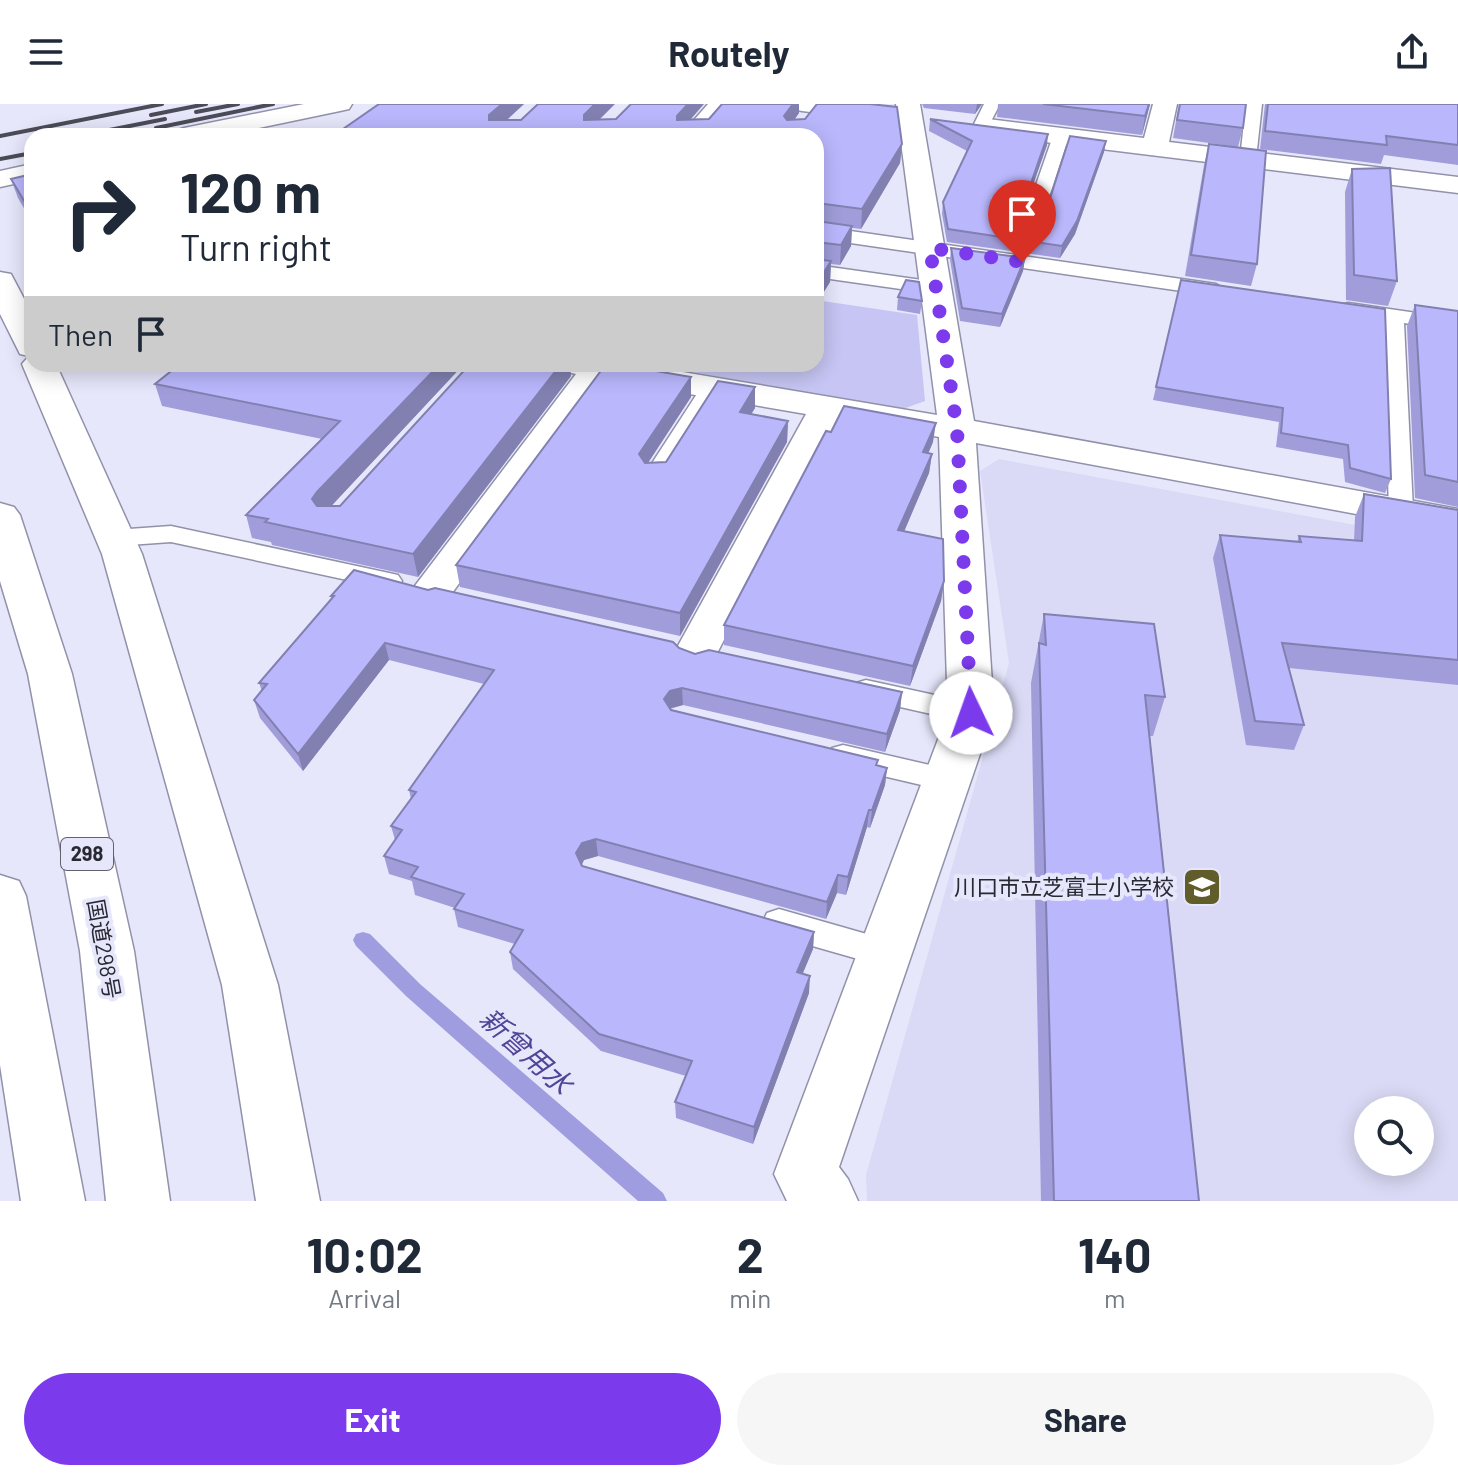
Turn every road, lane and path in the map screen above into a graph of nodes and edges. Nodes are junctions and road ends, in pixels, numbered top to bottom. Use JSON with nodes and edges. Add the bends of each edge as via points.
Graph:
{"nodes":[{"id":1,"x":340,"y":104,"type":"edge"},
{"id":2,"x":721,"y":104,"type":"edge"},
{"id":3,"x":1165,"y":104,"type":"edge"},
{"id":4,"x":1254,"y":104,"type":"edge"},
{"id":5,"x":806,"y":112,"type":"edge"},
{"id":6,"x":986,"y":115,"type":"edge"},
{"id":7,"x":928,"y":116,"type":"edge"},
{"id":8,"x":1065,"y":125,"type":"junction"},
{"id":9,"x":223,"y":128,"type":"edge"},
{"id":10,"x":700,"y":128,"type":"edge"},
{"id":11,"x":1155,"y":147,"type":"junction"},
{"id":12,"x":1248,"y":159,"type":"junction"},
{"id":13,"x":24,"y":174,"type":"edge"},
{"id":14,"x":0,"y":179,"type":"edge"},
{"id":15,"x":1458,"y":185,"type":"edge"},
{"id":16,"x":1030,"y":228,"type":"edge"},
{"id":17,"x":824,"y":233,"type":"edge"},
{"id":18,"x":930,"y":248,"type":"junction"},
{"id":19,"x":824,"y":272,"type":"edge"},
{"id":20,"x":936,"y":288,"type":"junction"},
{"id":21,"x":1239,"y":293,"type":"edge"},
{"id":22,"x":15,"y":295,"type":"edge"},
{"id":23,"x":1332,"y":307,"type":"edge"},
{"id":24,"x":1393,"y":316,"type":"junction"},
{"id":25,"x":24,"y":323,"type":"edge"},
{"id":26,"x":1458,"y":325,"type":"edge"},
{"id":27,"x":42,"y":372,"type":"edge"},
{"id":28,"x":582,"y":372,"type":"edge"},
{"id":29,"x":620,"y":372,"type":"edge"},
{"id":30,"x":712,"y":388,"type":"junction"},
{"id":31,"x":827,"y":407,"type":"junction"},
{"id":32,"x":957,"y":429,"type":"junction"},
{"id":33,"x":655,"y":477,"type":"edge"},
{"id":34,"x":1401,"y":510,"type":"junction"},
{"id":35,"x":0,"y":515,"type":"edge"},
{"id":36,"x":1458,"y":521,"type":"edge"},
{"id":37,"x":115,"y":538,"type":"junction"},
{"id":38,"x":448,"y":594,"type":"joint"},
{"id":39,"x":696,"y":652,"type":"edge"},
{"id":40,"x":834,"y":683,"type":"edge"},
{"id":41,"x":971,"y":713,"type":"junction"},
{"id":42,"x":814,"y":749,"type":"edge"},
{"id":43,"x":947,"y":780,"type":"junction"},
{"id":44,"x":0,"y":896,"type":"edge"},
{"id":45,"x":749,"y":914,"type":"edge"},
{"id":46,"x":886,"y":953,"type":"junction"},
{"id":47,"x":53,"y":1201,"type":"edge"},
{"id":48,"x":138,"y":1201,"type":"edge"},
{"id":49,"x":288,"y":1201,"type":"edge"},
{"id":50,"x":826,"y":1201,"type":"edge"}],
"edges":[{"from":1,"to":9,"type":"main road"},
{"from":2,"to":10,"type":"main road"},
{"from":3,"to":11,"type":"main road"},
{"from":4,"to":12,"type":"lane"},
{"from":5,"to":7,"type":"main road"},
{"from":6,"to":7,"type":"main road"},
{"from":6,"to":8,"type":"main road"},
{"from":7,"to":18,"type":"main road"},
{"from":8,"to":11,"type":"main road"},
{"from":8,"to":16,"type":"lane"},
{"from":11,"to":12,"type":"main road"},
{"from":12,"to":15,"type":"main road"},
{"from":13,"to":14,"type":"main road"},
{"from":17,"to":18,"type":"lane"},
{"from":18,"to":20,"type":"main road"},
{"from":18,"to":21,"type":"lane"},
{"from":19,"to":20,"type":"lane"},
{"from":20,"to":32,"type":"main road"},
{"from":22,"to":25,"type":"main road"},
{"from":23,"to":24,"type":"lane"},
{"from":24,"to":26,"type":"lane"},
{"from":24,"to":34,"type":"lane"},
{"from":27,"to":37,"type":"main road"},
{"from":28,"to":38,"type":"main road"},
{"from":29,"to":30,"type":"main road"},
{"from":30,"to":31,"type":"main road"},
{"from":30,"to":33,"type":"lane"},
{"from":31,"to":32,"type":"main road"},
{"from":31,"to":39,"type":"main road"},
{"from":32,"to":34,"type":"main road"},
{"from":32,"to":41,"type":"main road"},
{"from":34,"to":36,"type":"main road"},
{"from":35,"to":48,"type":"main road","name":"国道298号","number":"298","via":[[50,674],[107,951]]},
{"from":37,"to":38,"type":"lane","via":[[171,534]]},
{"from":37,"to":49,"type":"main road","via":[[250,985]]},
{"from":40,"to":41,"type":"lane"},
{"from":41,"to":43,"type":"main road"},
{"from":42,"to":43,"type":"lane"},
{"from":43,"to":46,"type":"main road"},
{"from":44,"to":47,"type":"main road"},
{"from":45,"to":46,"type":"lane"},
{"from":46,"to":50,"type":"main road","via":[[805,1174]]}]}
